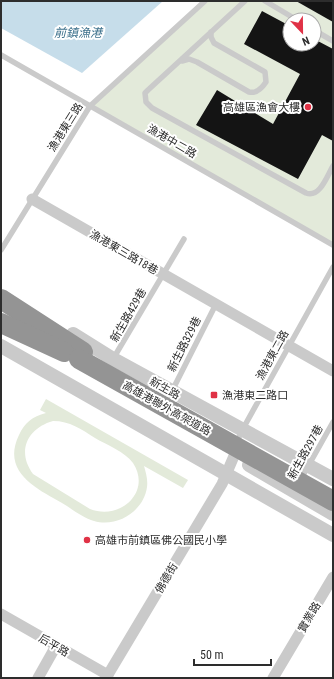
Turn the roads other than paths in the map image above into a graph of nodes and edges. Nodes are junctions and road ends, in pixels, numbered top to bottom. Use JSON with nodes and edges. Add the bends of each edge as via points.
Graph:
{"nodes":[{"id":1,"x":205,"y":1,"type":"edge"},
{"id":2,"x":245,"y":1,"type":"edge"},
{"id":3,"x":265,"y":1,"type":"edge"},
{"id":4,"x":284,"y":12,"type":"edge"},
{"id":5,"x":212,"y":32,"type":"junction"},
{"id":6,"x":322,"y":35,"type":"edge"},
{"id":7,"x":333,"y":41,"type":"edge"},
{"id":8,"x":1,"y":55,"type":"edge"},
{"id":9,"x":180,"y":62,"type":"junction"},
{"id":10,"x":90,"y":106,"type":"junction"},
{"id":11,"x":333,"y":166,"type":"edge"},
{"id":12,"x":32,"y":199,"type":"junction"},
{"id":13,"x":184,"y":239,"type":"dead end"},
{"id":14,"x":333,"y":245,"type":"edge"},
{"id":15,"x":1,"y":250,"type":"edge"},
{"id":16,"x":333,"y":267,"type":"edge"},
{"id":17,"x":163,"y":274,"type":"junction"},
{"id":18,"x":1,"y":289,"type":"edge"},
{"id":19,"x":1,"y":299,"type":"edge"},
{"id":20,"x":216,"y":304,"type":"junction"},
{"id":21,"x":1,"y":307,"type":"edge"},
{"id":22,"x":1,"y":316,"type":"edge"},
{"id":23,"x":1,"y":324,"type":"edge"},
{"id":24,"x":1,"y":340,"type":"edge"},
{"id":25,"x":1,"y":346,"type":"edge"},
{"id":26,"x":289,"y":346,"type":"junction"},
{"id":27,"x":81,"y":355,"type":"junction"},
{"id":28,"x":108,"y":368,"type":"junction"},
{"id":29,"x":333,"y":371,"type":"edge"},
{"id":30,"x":166,"y":401,"type":"junction"},
{"id":31,"x":333,"y":422,"type":"edge"},
{"id":32,"x":242,"y":430,"type":"junction"},
{"id":33,"x":230,"y":466,"type":"junction"},
{"id":34,"x":308,"y":466,"type":"junction"},
{"id":35,"x":333,"y":479,"type":"edge"},
{"id":36,"x":333,"y":490,"type":"edge"},
{"id":37,"x":294,"y":492,"type":"junction"},
{"id":38,"x":333,"y":501,"type":"edge"},
{"id":39,"x":333,"y":514,"type":"edge"},
{"id":40,"x":333,"y":528,"type":"edge"},
{"id":41,"x":333,"y":535,"type":"edge"},
{"id":42,"x":333,"y":577,"type":"edge"},
{"id":43,"x":1,"y":614,"type":"edge"},
{"id":44,"x":56,"y":646,"type":"junction"},
{"id":45,"x":107,"y":677,"type":"edge"},
{"id":46,"x":38,"y":678,"type":"edge"},
{"id":47,"x":273,"y":678,"type":"edge"}],
"edges":[{"from":1,"to":10,"type":"lane","name":"漁港東三路"},
{"from":2,"to":5,"type":"lane"},
{"from":3,"to":4,"type":"lane"},
{"from":5,"to":9,"type":"lane"},
{"from":5,"to":9,"type":"lane","via":[[211,38],[214,43],[265,72],[266,82],[261,88],[249,92],[193,60]]},
{"from":6,"to":7,"type":"lane"},
{"from":8,"to":10,"type":"lane","name":"漁港中二路"},
{"from":9,"to":11,"type":"lane","via":[[146,93],[146,102],[152,108],[312,195],[317,193]]},
{"from":10,"to":12,"type":"lane","name":"漁港東三路"},
{"from":10,"to":14,"type":"lane","name":"漁港中二路"},
{"from":12,"to":15,"type":"lane","name":"漁港東三路"},
{"from":12,"to":17,"type":"street","name":"漁港東三路18巷"},
{"from":13,"to":17,"type":"lane","name":"新生路429巷"},
{"from":16,"to":26,"type":"lane","name":"漁港東二路"},
{"from":17,"to":20,"type":"street","name":"漁港東三路18巷"},
{"from":17,"to":28,"type":"lane","name":"新生路429巷"},
{"from":18,"to":28,"type":"street","name":"新生路"},
{"from":19,"to":27,"type":"highway"},
{"from":20,"to":26,"type":"street","name":"漁港東三路18巷"},
{"from":20,"to":30,"type":"lane","name":"新生路329巷"},
{"from":21,"to":27,"type":"highway","name":"高雄港聯外高架道路"},
{"from":22,"to":27,"type":"highway","name":"高雄港聯外高架道路"},
{"from":23,"to":27,"type":"highway"},
{"from":23,"to":28,"type":"street","name":"新生路"},
{"from":24,"to":33,"type":"street","name":"新生路"},
{"from":25,"to":33,"type":"street","name":"新生路"},
{"from":26,"to":29,"type":"street","name":"漁港東三路18巷"},
{"from":26,"to":32,"type":"lane","name":"漁港東二路"},
{"from":27,"to":36,"type":"highway","name":"高雄港聯外高架道路"},
{"from":27,"to":38,"type":"highway","name":"高雄港聯外高架道路","bridge":true},
{"from":28,"to":30,"type":"street","name":"新生路"},
{"from":28,"to":30,"type":"street","name":"新生路"},
{"from":30,"to":32,"type":"street","name":"新生路"},
{"from":30,"to":33,"type":"street","name":"新生路"},
{"from":31,"to":34,"type":"lane","name":"新生路297巷"},
{"from":32,"to":33,"type":"lane","name":"漁港東二路"},
{"from":32,"to":34,"type":"street","name":"新生路"},
{"from":33,"to":37,"type":"street","name":"新生路"},
{"from":33,"to":40,"type":"street","name":"新生路"},
{"from":33,"to":41,"type":"street","name":"新生路"},
{"from":33,"to":45,"type":"street","name":"佛德街"},
{"from":34,"to":35,"type":"street","name":"新生路"},
{"from":34,"to":37,"type":"lane","name":"新生路297巷"},
{"from":37,"to":39,"type":"street","name":"新生路"},
{"from":42,"to":47,"type":"street","name":"實業路"},
{"from":43,"to":44,"type":"street","name":"后平路"},
{"from":44,"to":45,"type":"street","name":"后平路"},
{"from":44,"to":46,"type":"street"}]}
